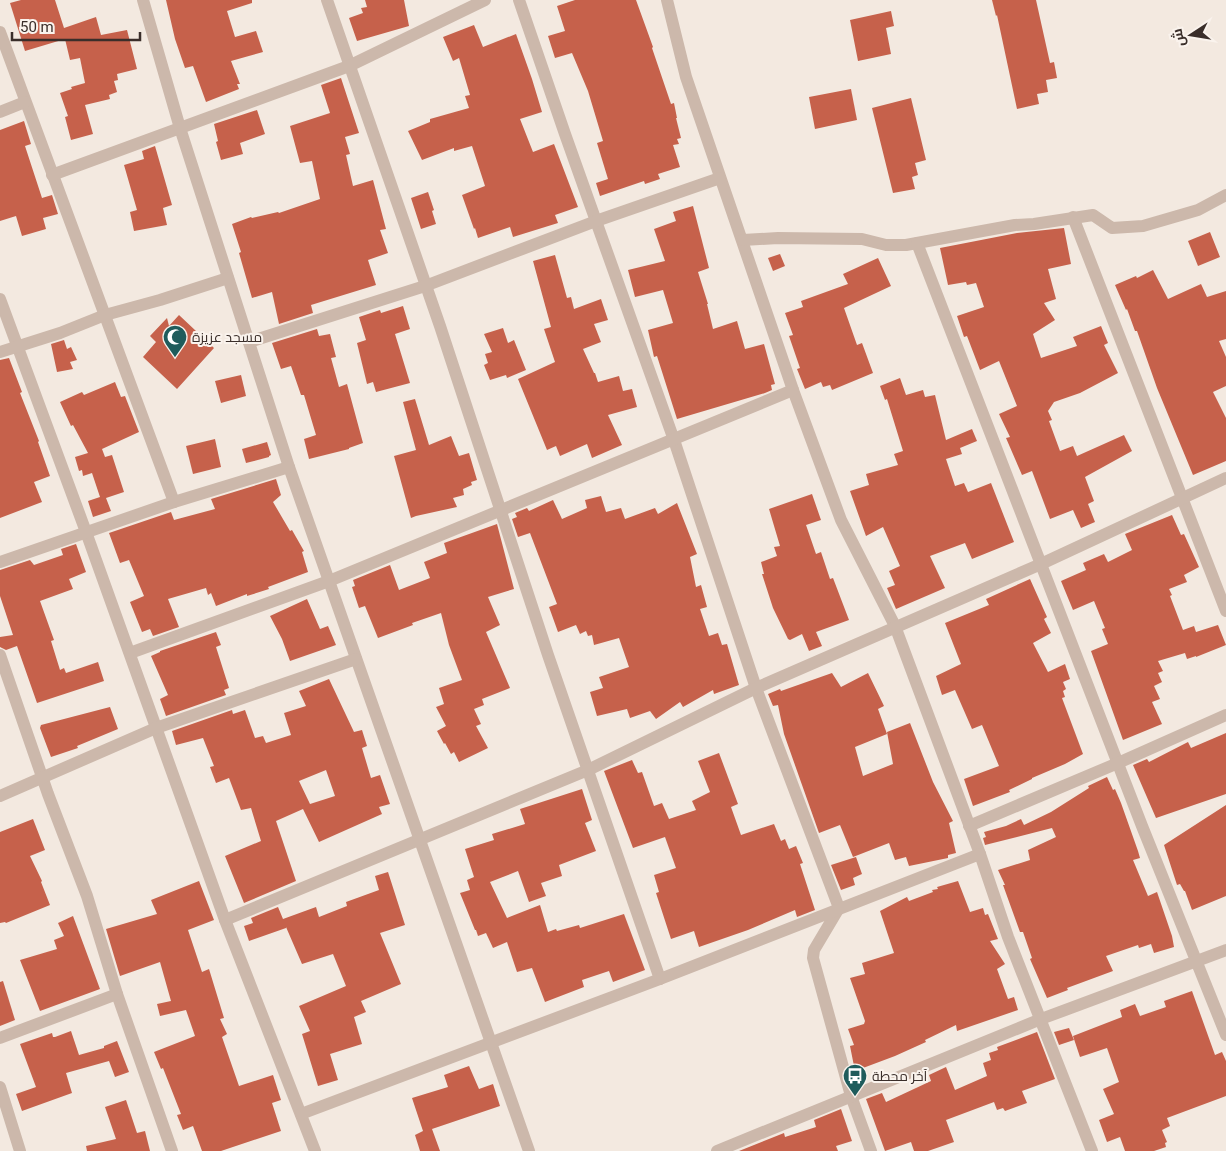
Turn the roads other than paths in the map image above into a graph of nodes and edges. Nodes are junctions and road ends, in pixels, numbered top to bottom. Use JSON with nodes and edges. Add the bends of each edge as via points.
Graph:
{"nodes":[{"id":1,"x":143,"y":0,"type":"edge"},
{"id":2,"x":328,"y":0,"type":"edge"},
{"id":3,"x":485,"y":0,"type":"edge"},
{"id":4,"x":519,"y":0,"type":"edge"},
{"id":5,"x":667,"y":0,"type":"edge"},
{"id":6,"x":0,"y":32,"type":"edge"},
{"id":7,"x":349,"y":66,"type":"junction"},
{"id":8,"x":25,"y":102,"type":"junction"},
{"id":9,"x":0,"y":112,"type":"edge"},
{"id":10,"x":180,"y":128,"type":"junction"},
{"id":11,"x":52,"y":175,"type":"junction"},
{"id":12,"x":720,"y":178,"type":"junction"},
{"id":13,"x":1226,"y":196,"type":"edge"},
{"id":14,"x":1073,"y":217,"type":"junction"},
{"id":15,"x":596,"y":222,"type":"junction"},
{"id":16,"x":743,"y":240,"type":"junction"},
{"id":17,"x":917,"y":243,"type":"junction"},
{"id":18,"x":228,"y":278,"type":"junction"},
{"id":19,"x":425,"y":286,"type":"junction"},
{"id":20,"x":0,"y":299,"type":"edge"},
{"id":21,"x":105,"y":315,"type":"junction"},
{"id":22,"x":249,"y":342,"type":"junction"},
{"id":23,"x":17,"y":346,"type":"junction"},
{"id":24,"x":0,"y":352,"type":"edge"},
{"id":25,"x":793,"y":390,"type":"junction"},
{"id":26,"x":674,"y":440,"type":"junction"},
{"id":27,"x":290,"y":467,"type":"junction"},
{"id":28,"x":1226,"y":478,"type":"edge"},
{"id":29,"x":1182,"y":500,"type":"junction"},
{"id":30,"x":174,"y":502,"type":"junction"},
{"id":31,"x":500,"y":510,"type":"junction"},
{"id":32,"x":86,"y":532,"type":"junction"},
{"id":33,"x":0,"y":562,"type":"edge"},
{"id":34,"x":1041,"y":564,"type":"junction"},
{"id":35,"x":329,"y":581,"type":"junction"},
{"id":36,"x":1225,"y":605,"type":"edge"},
{"id":37,"x":895,"y":626,"type":"junction"},
{"id":38,"x":130,"y":653,"type":"junction"},
{"id":39,"x":0,"y":655,"type":"edge"},
{"id":40,"x":356,"y":658,"type":"junction"},
{"id":41,"x":756,"y":688,"type":"junction"},
{"id":42,"x":1226,"y":715,"type":"edge"},
{"id":43,"x":156,"y":728,"type":"junction"},
{"id":44,"x":1118,"y":763,"type":"junction"},
{"id":45,"x":588,"y":770,"type":"junction"},
{"id":46,"x":43,"y":778,"type":"junction"},
{"id":47,"x":0,"y":796,"type":"edge"},
{"id":48,"x":969,"y":826,"type":"junction"},
{"id":49,"x":420,"y":839,"type":"junction"},
{"id":50,"x":980,"y":854,"type":"junction"},
{"id":51,"x":838,"y":908,"type":"junction"},
{"id":52,"x":225,"y":920,"type":"junction"},
{"id":53,"x":1226,"y":950,"type":"edge"},
{"id":54,"x":1196,"y":962,"type":"junction"},
{"id":55,"x":660,"y":979,"type":"junction"},
{"id":56,"x":117,"y":994,"type":"junction"},
{"id":57,"x":1041,"y":1019,"type":"junction"},
{"id":58,"x":1226,"y":1035,"type":"edge"},
{"id":59,"x":0,"y":1038,"type":"edge"},
{"id":60,"x":491,"y":1042,"type":"junction"},
{"id":61,"x":0,"y":1087,"type":"edge"},
{"id":62,"x":851,"y":1096,"type":"junction"},
{"id":63,"x":301,"y":1114,"type":"junction"},
{"id":64,"x":20,"y":1151,"type":"edge"},
{"id":65,"x":172,"y":1151,"type":"edge"},
{"id":66,"x":315,"y":1151,"type":"edge"},
{"id":67,"x":529,"y":1151,"type":"edge"},
{"id":68,"x":717,"y":1151,"type":"edge"},
{"id":69,"x":871,"y":1151,"type":"edge"},
{"id":70,"x":1092,"y":1151,"type":"edge"}],
"edges":[{"from":1,"to":10,"type":"street"},
{"from":2,"to":7,"type":"street"},
{"from":3,"to":7,"type":"street"},
{"from":4,"to":15,"type":"street"},
{"from":5,"to":12,"type":"street","via":[[686,77]]},
{"from":6,"to":8,"type":"street"},
{"from":7,"to":10,"type":"street"},
{"from":7,"to":19,"type":"street"},
{"from":8,"to":9,"type":"street"},
{"from":8,"to":11,"type":"street"},
{"from":10,"to":11,"type":"street"},
{"from":10,"to":18,"type":"street"},
{"from":11,"to":21,"type":"street"},
{"from":12,"to":15,"type":"street"},
{"from":12,"to":16,"type":"street"},
{"from":13,"to":14,"type":"street","via":[[1198,210],[1143,226],[1112,228],[1093,215]]},
{"from":14,"to":17,"type":"street"},
{"from":14,"to":29,"type":"street"},
{"from":15,"to":19,"type":"street"},
{"from":15,"to":26,"type":"street"},
{"from":16,"to":17,"type":"street","via":[[862,239],[886,245]]},
{"from":16,"to":25,"type":"street"},
{"from":17,"to":34,"type":"street"},
{"from":18,"to":21,"type":"street"},
{"from":18,"to":22,"type":"street"},
{"from":19,"to":22,"type":"street"},
{"from":19,"to":31,"type":"street"},
{"from":20,"to":23,"type":"street"},
{"from":21,"to":23,"type":"street"},
{"from":21,"to":30,"type":"street"},
{"from":22,"to":27,"type":"street"},
{"from":23,"to":24,"type":"street"},
{"from":23,"to":32,"type":"street"},
{"from":25,"to":26,"type":"street"},
{"from":25,"to":37,"type":"street","via":[[842,520]]},
{"from":26,"to":31,"type":"street"},
{"from":26,"to":41,"type":"street"},
{"from":27,"to":30,"type":"street"},
{"from":27,"to":35,"type":"street"},
{"from":28,"to":29,"type":"street"},
{"from":29,"to":34,"type":"street"},
{"from":29,"to":36,"type":"street"},
{"from":30,"to":32,"type":"street"},
{"from":31,"to":35,"type":"street"},
{"from":31,"to":45,"type":"street"},
{"from":32,"to":33,"type":"street"},
{"from":32,"to":38,"type":"street"},
{"from":34,"to":37,"type":"street"},
{"from":34,"to":44,"type":"street"},
{"from":35,"to":38,"type":"street"},
{"from":35,"to":40,"type":"street"},
{"from":37,"to":41,"type":"street"},
{"from":37,"to":48,"type":"street"},
{"from":38,"to":43,"type":"street"},
{"from":39,"to":46,"type":"street"},
{"from":40,"to":43,"type":"street"},
{"from":40,"to":49,"type":"street"},
{"from":41,"to":45,"type":"street"},
{"from":41,"to":51,"type":"street"},
{"from":42,"to":44,"type":"street"},
{"from":43,"to":46,"type":"street"},
{"from":43,"to":52,"type":"street"},
{"from":44,"to":48,"type":"street"},
{"from":44,"to":54,"type":"street"},
{"from":45,"to":49,"type":"street"},
{"from":45,"to":55,"type":"street"},
{"from":46,"to":47,"type":"street"},
{"from":46,"to":56,"type":"street","via":[[87,896]]},
{"from":48,"to":50,"type":"street"},
{"from":49,"to":52,"type":"street"},
{"from":49,"to":60,"type":"street"},
{"from":50,"to":51,"type":"street"},
{"from":50,"to":57,"type":"street","via":[[1008,937]]},
{"from":51,"to":55,"type":"street"},
{"from":51,"to":62,"type":"street","via":[[814,950],[813,958]]},
{"from":52,"to":63,"type":"street"},
{"from":53,"to":54,"type":"street"},
{"from":54,"to":57,"type":"street"},
{"from":54,"to":58,"type":"street"},
{"from":55,"to":60,"type":"street"},
{"from":56,"to":59,"type":"street"},
{"from":56,"to":65,"type":"street"},
{"from":57,"to":62,"type":"street"},
{"from":57,"to":70,"type":"street"},
{"from":60,"to":63,"type":"street"},
{"from":60,"to":67,"type":"street"},
{"from":61,"to":64,"type":"street"},
{"from":62,"to":68,"type":"street"},
{"from":62,"to":69,"type":"street"},
{"from":63,"to":66,"type":"street"}]}
